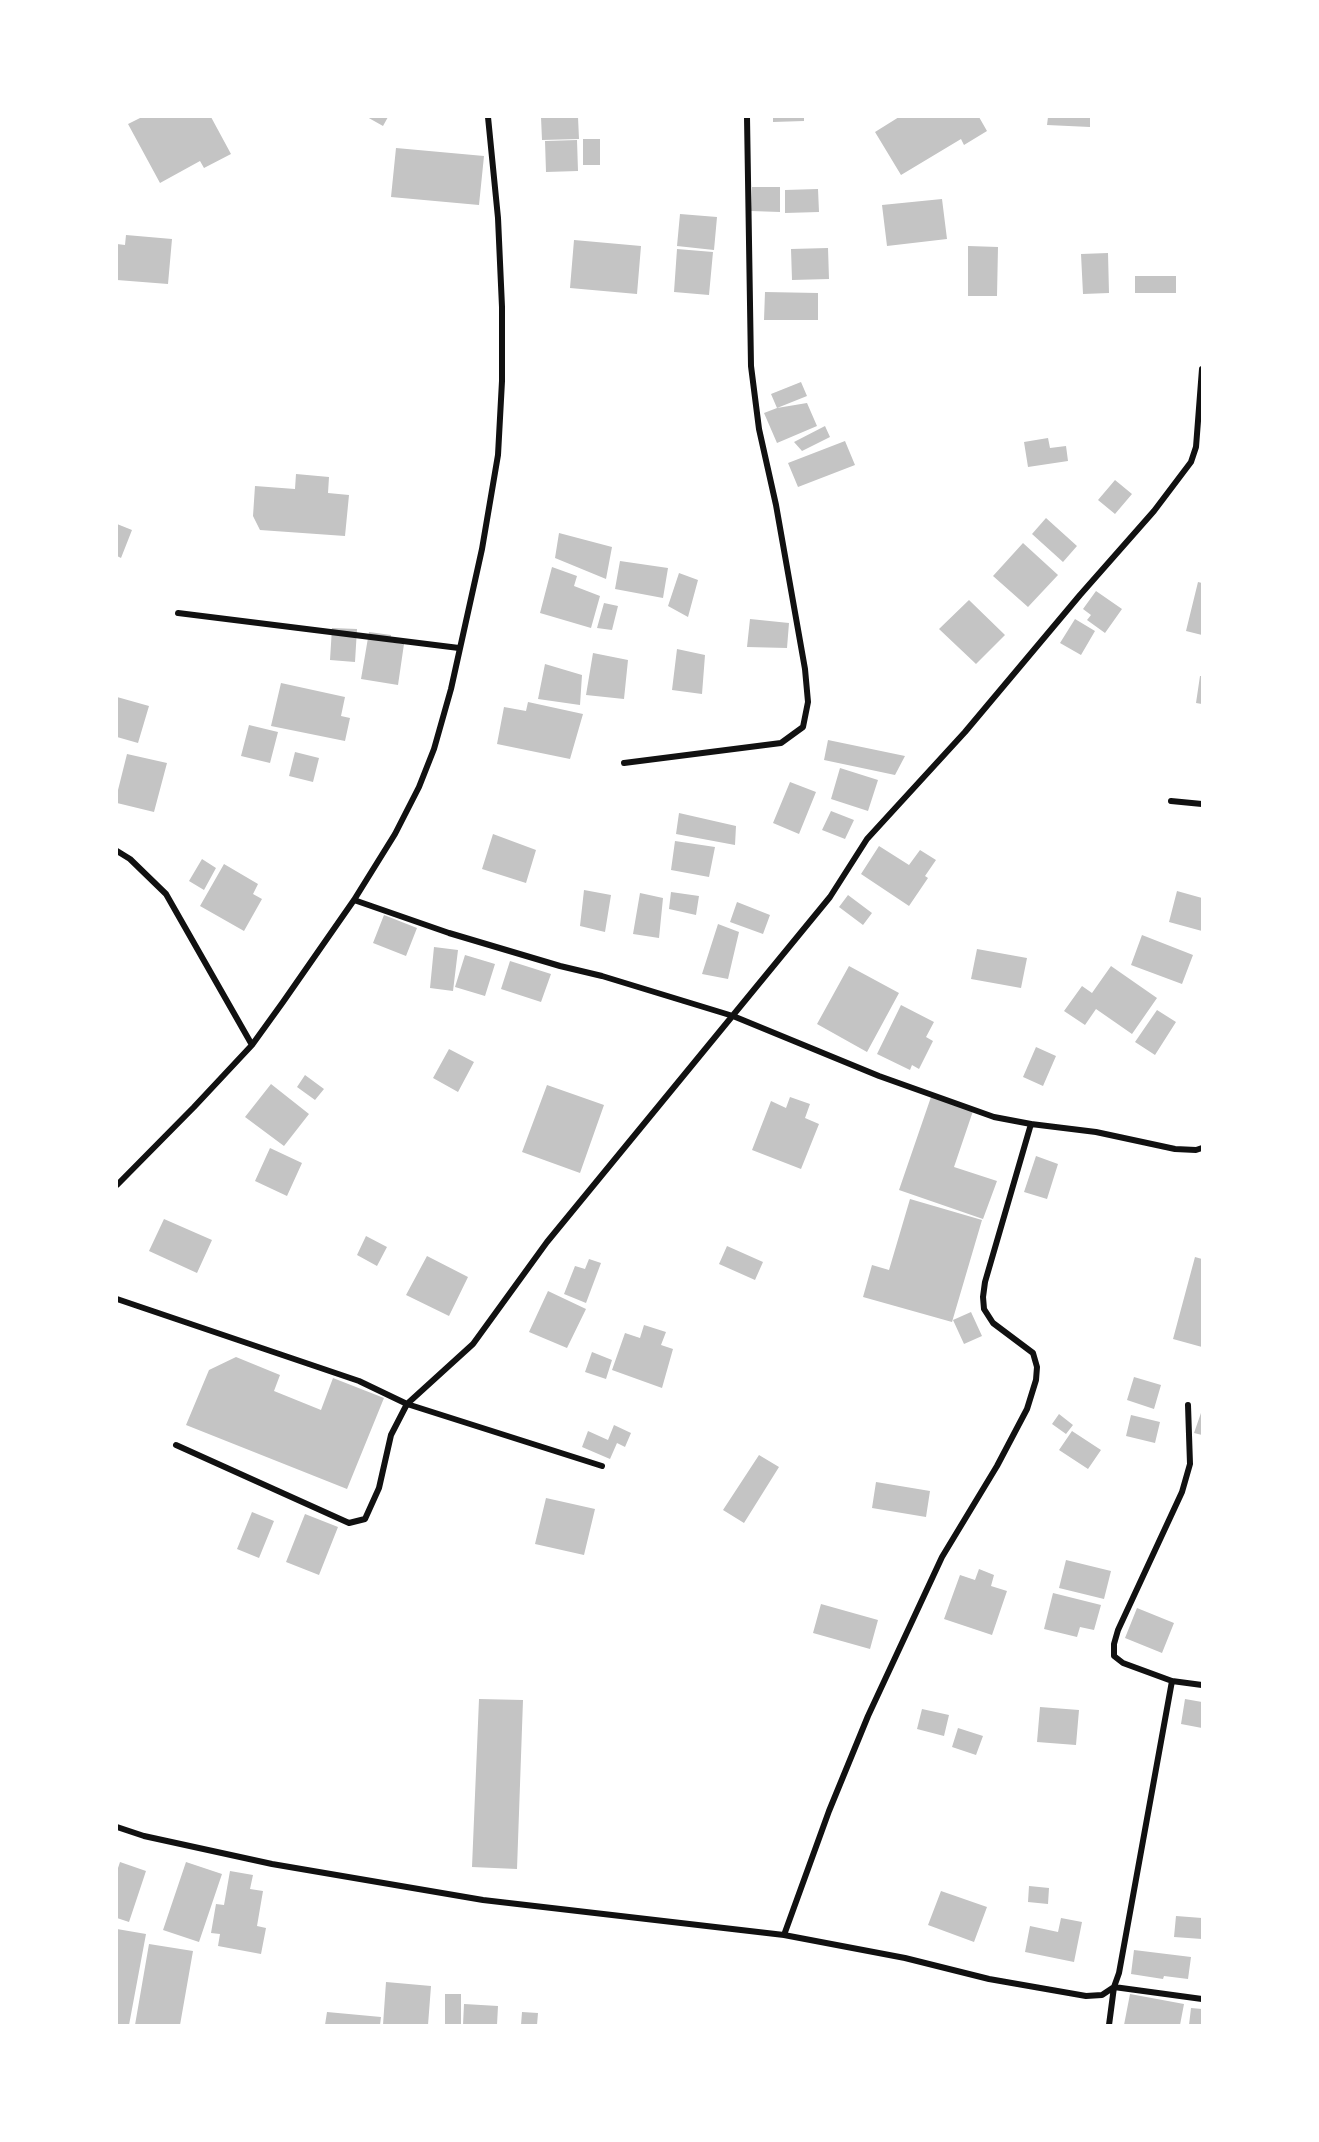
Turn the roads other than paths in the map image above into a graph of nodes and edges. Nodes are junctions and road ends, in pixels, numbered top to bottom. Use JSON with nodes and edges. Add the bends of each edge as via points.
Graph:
{"nodes":[{"id":1,"x":488,"y":117,"type":"edge"},
{"id":2,"x":747,"y":117,"type":"edge"},
{"id":3,"x":1202,"y":369,"type":"edge"},
{"id":4,"x":178,"y":613,"type":"dead end"},
{"id":5,"x":459,"y":648,"type":"junction"},
{"id":6,"x":624,"y":763,"type":"dead end"},
{"id":7,"x":1171,"y":801,"type":"dead end"},
{"id":8,"x":1202,"y":804,"type":"edge"},
{"id":9,"x":117,"y":851,"type":"edge"},
{"id":10,"x":354,"y":900,"type":"junction"},
{"id":11,"x":733,"y":1016,"type":"junction"},
{"id":12,"x":252,"y":1045,"type":"junction"},
{"id":13,"x":1031,"y":1124,"type":"junction"},
{"id":14,"x":1202,"y":1148,"type":"edge"},
{"id":15,"x":117,"y":1185,"type":"edge"},
{"id":16,"x":117,"y":1299,"type":"edge"},
{"id":17,"x":407,"y":1404,"type":"junction"},
{"id":18,"x":1188,"y":1405,"type":"dead end"},
{"id":19,"x":176,"y":1445,"type":"dead end"},
{"id":20,"x":602,"y":1467,"type":"dead end"},
{"id":21,"x":1172,"y":1681,"type":"junction"},
{"id":22,"x":1202,"y":1685,"type":"edge"},
{"id":23,"x":117,"y":1827,"type":"edge"},
{"id":24,"x":784,"y":1935,"type":"junction"},
{"id":25,"x":1114,"y":1987,"type":"junction"},
{"id":26,"x":1202,"y":1999,"type":"edge"},
{"id":27,"x":1109,"y":2025,"type":"edge"}],
"edges":[{"from":1,"to":5,"type":"street","via":[[502,307],[498,455]]},
{"from":2,"to":6,"type":"street","via":[[751,366],[808,702],[803,727],[781,743]]},
{"from":3,"to":11,"type":"street","via":[[1196,447],[1191,462],[1154,511],[965,732],[867,839],[830,897]]},
{"from":4,"to":5,"type":"street"},
{"from":5,"to":10,"type":"street","via":[[434,749],[419,787]]},
{"from":7,"to":8,"type":"street"},
{"from":9,"to":12,"type":"street","via":[[166,894]]},
{"from":10,"to":11,"type":"street","via":[[450,933]]},
{"from":10,"to":12,"type":"street"},
{"from":11,"to":13,"type":"street","via":[[879,1076],[994,1117]]},
{"from":11,"to":17,"type":"street","via":[[547,1242],[473,1344]]},
{"from":12,"to":15,"type":"street"},
{"from":13,"to":14,"type":"street","via":[[1096,1132],[1175,1149]]},
{"from":13,"to":24,"type":"street","via":[[983,1297],[984,1309],[993,1323],[1033,1353],[1036,1380],[1027,1409],[997,1466],[942,1557],[868,1716]]},
{"from":16,"to":17,"type":"street","via":[[359,1381]]},
{"from":17,"to":19,"type":"street","via":[[391,1435],[379,1488],[365,1519],[349,1523]]},
{"from":17,"to":20,"type":"street"},
{"from":18,"to":21,"type":"street","via":[[1190,1464],[1182,1492],[1114,1644],[1118,1660]]},
{"from":21,"to":22,"type":"street"},
{"from":21,"to":25,"type":"street"},
{"from":23,"to":24,"type":"street","via":[[272,1864],[483,1900]]},
{"from":24,"to":25,"type":"street","via":[[1086,1996],[1102,1995]]},
{"from":25,"to":26,"type":"street"},
{"from":25,"to":27,"type":"street"}]}
